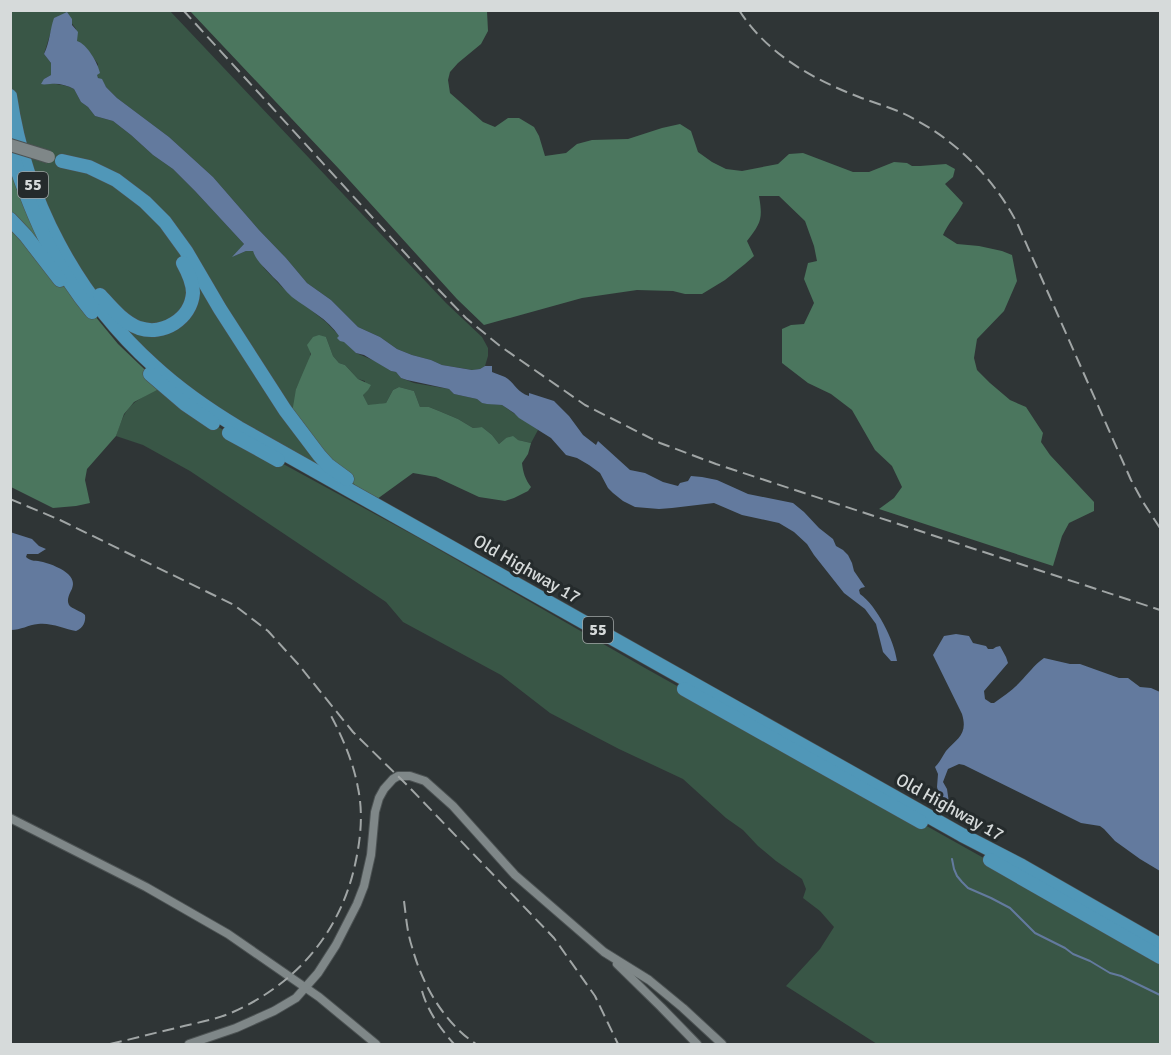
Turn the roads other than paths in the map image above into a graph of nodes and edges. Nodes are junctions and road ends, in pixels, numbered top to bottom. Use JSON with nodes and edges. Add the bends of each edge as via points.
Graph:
{"nodes":[{"id":1,"x":10,"y":96,"type":"edge"},
{"id":2,"x":10,"y":146,"type":"edge"},
{"id":3,"x":49,"y":157,"type":"dead end"},
{"id":4,"x":10,"y":219,"type":"edge"},
{"id":5,"x":72,"y":268,"type":"junction"},
{"id":6,"x":89,"y":309,"type":"junction"},
{"id":7,"x":370,"y":501,"type":"junction"},
{"id":8,"x":10,"y":818,"type":"edge"},
{"id":9,"x":1161,"y":945,"type":"edge"},
{"id":10,"x":604,"y":952,"type":"junction"},
{"id":11,"x":1161,"y":957,"type":"edge"},
{"id":12,"x":305,"y":987,"type":"junction"},
{"id":13,"x":189,"y":1044,"type":"edge"},
{"id":14,"x":376,"y":1044,"type":"edge"},
{"id":15,"x":697,"y":1044,"type":"edge"},
{"id":16,"x":722,"y":1044,"type":"edge"}],
"edges":[{"from":1,"to":5,"type":"main road","name":"Old Highway 17","number":"55","via":[[36,196]]},
{"from":2,"to":3,"type":"main road","bridge":true},
{"from":2,"to":6,"type":"main road","name":"Old Highway 17","number":"55","via":[[41,231]]},
{"from":4,"to":6,"type":"main road","via":[[76,301]]},
{"from":5,"to":7,"type":"main road","name":"Old Highway 17","number":"55","via":[[117,328],[154,367],[182,389],[239,428]]},
{"from":5,"to":7,"type":"main road","via":[[118,314],[140,328],[155,330],[176,324],[191,301],[193,284],[185,266],[155,225],[112,187],[62,161],[89,167],[116,180],[165,222],[297,427],[327,465]]},
{"from":6,"to":11,"type":"main road","name":"Old Highway 17","number":"55","via":[[164,387],[228,432]]},
{"from":7,"to":9,"type":"main road","name":"Old Highway 17","number":"55"},
{"from":8,"to":12,"type":"street","via":[[183,907]]},
{"from":10,"to":12,"type":"street","via":[[515,875],[425,781],[398,776],[379,798],[368,872],[357,904],[336,945]]},
{"from":10,"to":15,"type":"street"},
{"from":10,"to":16,"type":"street","via":[[649,980]]},
{"from":12,"to":13,"type":"street","via":[[296,998],[274,1011]]},
{"from":12,"to":14,"type":"street"}]}
